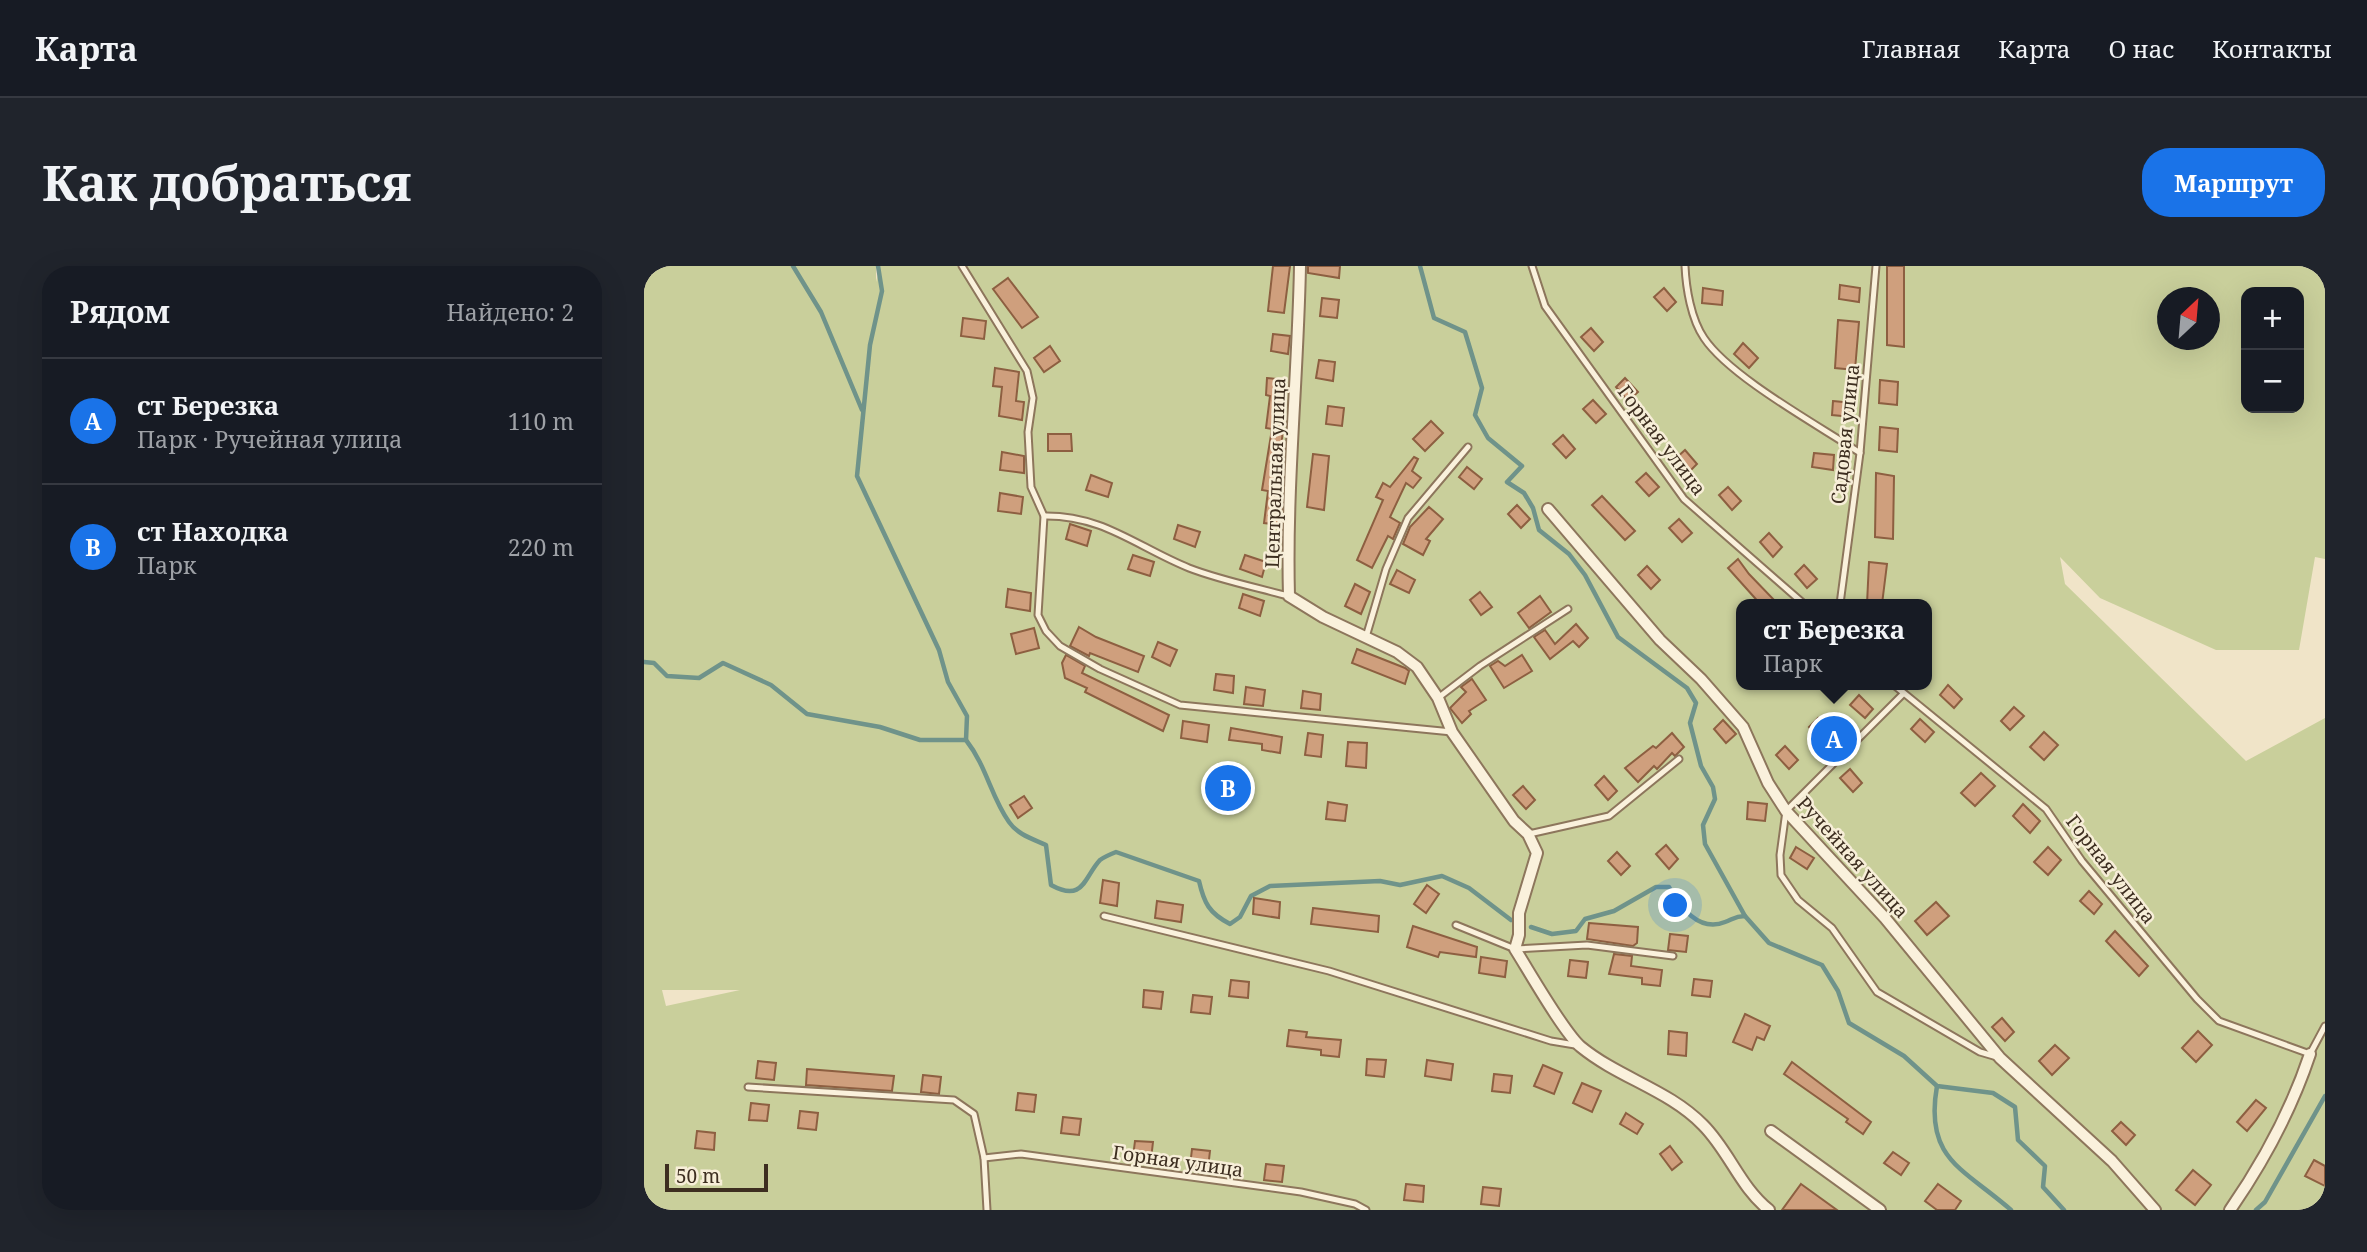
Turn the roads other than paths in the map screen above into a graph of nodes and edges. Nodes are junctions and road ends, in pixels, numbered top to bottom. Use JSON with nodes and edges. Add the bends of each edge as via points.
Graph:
{"nodes":[{"id":1,"x":962,"y":266,"type":"edge"},
{"id":2,"x":1300,"y":266,"type":"edge"},
{"id":3,"x":1532,"y":266,"type":"edge"},
{"id":4,"x":1685,"y":266,"type":"edge"},
{"id":5,"x":1876,"y":266,"type":"edge"},
{"id":6,"x":1468,"y":447,"type":"dead end"},
{"id":7,"x":1860,"y":453,"type":"junction"},
{"id":8,"x":1548,"y":509,"type":"dead end"},
{"id":9,"x":1044,"y":516,"type":"junction"},
{"id":10,"x":1289,"y":596,"type":"junction"},
{"id":11,"x":1798,"y":599,"type":"edge"},
{"id":12,"x":1841,"y":599,"type":"edge"},
{"id":13,"x":1568,"y":609,"type":"dead end"},
{"id":14,"x":1366,"y":637,"type":"junction"},
{"id":15,"x":1899,"y":690,"type":"edge"},
{"id":16,"x":1903,"y":694,"type":"junction"},
{"id":17,"x":1438,"y":698,"type":"junction"},
{"id":18,"x":1452,"y":732,"type":"junction"},
{"id":19,"x":1679,"y":759,"type":"dead end"},
{"id":20,"x":1786,"y":811,"type":"junction"},
{"id":21,"x":1528,"y":834,"type":"junction"},
{"id":22,"x":1104,"y":916,"type":"dead end"},
{"id":23,"x":1456,"y":925,"type":"dead end"},
{"id":24,"x":1515,"y":949,"type":"junction"},
{"id":25,"x":1673,"y":956,"type":"dead end"},
{"id":26,"x":2325,"y":1026,"type":"edge"},
{"id":27,"x":1578,"y":1045,"type":"junction"},
{"id":28,"x":2310,"y":1054,"type":"junction"},
{"id":29,"x":2000,"y":1058,"type":"junction"},
{"id":30,"x":748,"y":1087,"type":"dead end"},
{"id":31,"x":1771,"y":1131,"type":"dead end"},
{"id":32,"x":984,"y":1158,"type":"junction"},
{"id":33,"x":987,"y":1210,"type":"edge"},
{"id":34,"x":1366,"y":1210,"type":"edge"},
{"id":35,"x":1769,"y":1210,"type":"edge"},
{"id":36,"x":1880,"y":1210,"type":"edge"},
{"id":37,"x":2155,"y":1210,"type":"edge"},
{"id":38,"x":2230,"y":1210,"type":"edge"}],
"edges":[{"from":1,"to":9,"type":"lane","via":[[1027,371],[1033,398],[1028,432],[1031,487]]},
{"from":2,"to":10,"type":"street","name":"Центральная улица","via":[[1287,527]]},
{"from":3,"to":11,"type":"lane","name":"Горная улица","via":[[1545,306],[1684,499]]},
{"from":4,"to":7,"type":"lane","via":[[1686,288],[1702,336],[1723,361]]},
{"from":5,"to":7,"type":"lane","name":"Садовая улица"},
{"from":6,"to":14,"type":"lane","via":[[1408,518],[1386,569]]},
{"from":7,"to":12,"type":"lane","name":"Садовая улица"},
{"from":8,"to":20,"type":"street","name":"Ручейная улица","via":[[1742,727]]},
{"from":9,"to":10,"type":"lane","via":[[1071,515],[1191,569]]},
{"from":9,"to":18,"type":"lane","via":[[1038,615],[1060,646],[1100,669],[1181,705]]},
{"from":10,"to":14,"type":"street","name":"Центральная улица"},
{"from":13,"to":17,"type":"lane"},
{"from":14,"to":17,"type":"street","name":"Центральная улица","via":[[1417,667]]},
{"from":15,"to":16,"type":"lane","name":"Горная улица"},
{"from":16,"to":20,"type":"lane"},
{"from":16,"to":28,"type":"lane","name":"Горная улица","via":[[2046,809],[2082,861],[2219,1021]]},
{"from":17,"to":18,"type":"street","name":"Центральная улица"},
{"from":18,"to":21,"type":"street","name":"Центральная улица"},
{"from":19,"to":21,"type":"lane","via":[[1609,816]]},
{"from":20,"to":29,"type":"street","name":"Ручейная улица","via":[[1885,918]]},
{"from":20,"to":29,"type":"lane","via":[[1780,855],[1786,886],[1832,928],[1877,992],[1980,1052]]},
{"from":21,"to":24,"type":"street","via":[[1536,853],[1519,913]]},
{"from":22,"to":27,"type":"lane","via":[[1329,971],[1551,1041]]},
{"from":23,"to":24,"type":"lane"},
{"from":24,"to":25,"type":"lane","via":[[1587,945]]},
{"from":24,"to":27,"type":"street"},
{"from":26,"to":28,"type":"lane"},
{"from":27,"to":35,"type":"street","via":[[1622,1076],[1670,1099],[1704,1126],[1741,1181]]},
{"from":28,"to":38,"type":"street","via":[[2296,1098],[2261,1165]]},
{"from":29,"to":37,"type":"street","name":"Ручейная улица","via":[[2112,1161]]},
{"from":30,"to":32,"type":"lane","via":[[954,1100],[974,1114]]},
{"from":31,"to":36,"type":"street"},
{"from":32,"to":33,"type":"lane"},
{"from":32,"to":34,"type":"lane","name":"Горная улица","via":[[1021,1154],[1301,1192]]}]}
